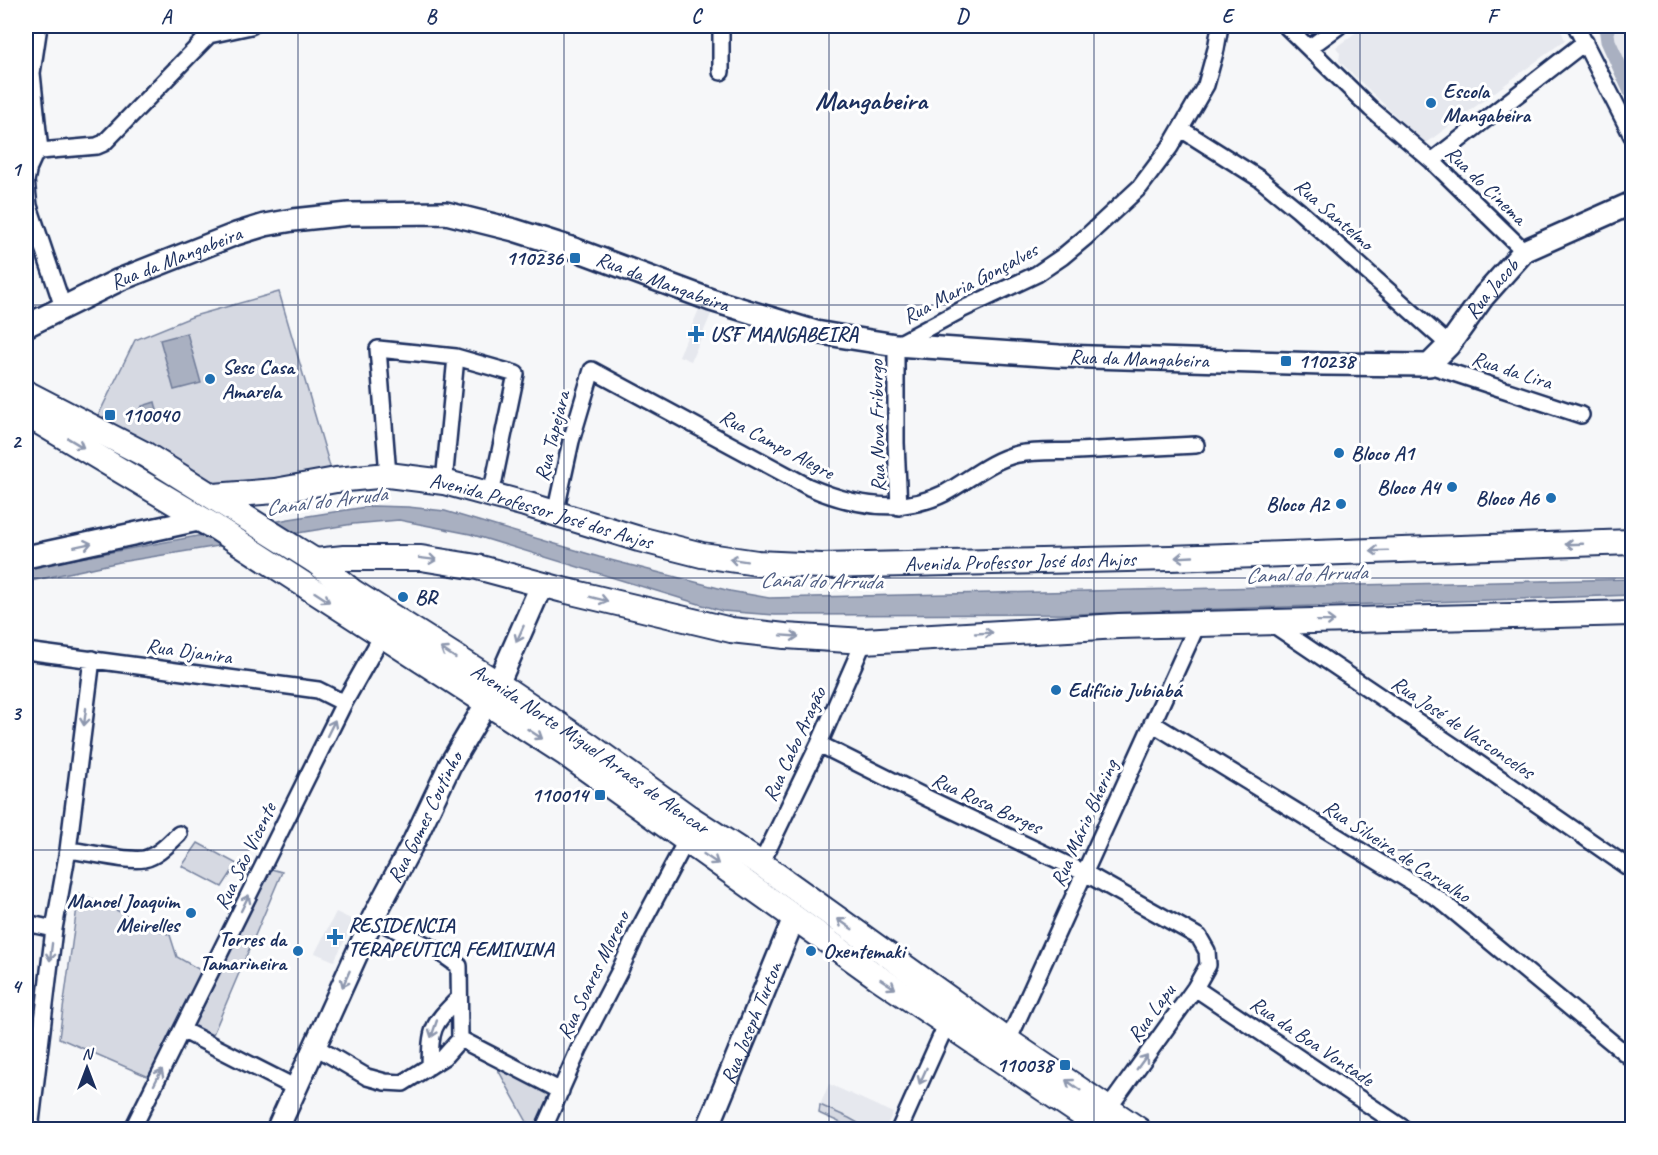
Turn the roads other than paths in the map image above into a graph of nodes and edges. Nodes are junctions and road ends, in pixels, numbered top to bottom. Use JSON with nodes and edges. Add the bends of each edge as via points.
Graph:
{"nodes":[{"id":1,"x":39,"y":26,"type":"edge"},
{"id":2,"x":251,"y":26,"type":"edge"},
{"id":3,"x":721,"y":26,"type":"edge"},
{"id":4,"x":1220,"y":26,"type":"edge"},
{"id":5,"x":1286,"y":26,"type":"edge"},
{"id":6,"x":1339,"y":26,"type":"edge"},
{"id":7,"x":1576,"y":26,"type":"edge"},
{"id":8,"x":210,"y":30,"type":"edge"},
{"id":9,"x":1584,"y":42,"type":"junction"},
{"id":10,"x":1309,"y":48,"type":"junction"},
{"id":11,"x":721,"y":72,"type":"dead end"},
{"id":12,"x":1180,"y":129,"type":"junction"},
{"id":13,"x":1632,"y":136,"type":"edge"},
{"id":14,"x":40,"y":151,"type":"junction"},
{"id":15,"x":1432,"y":161,"type":"junction"},
{"id":16,"x":26,"y":178,"type":"edge"},
{"id":17,"x":1632,"y":203,"type":"edge"},
{"id":18,"x":1524,"y":251,"type":"junction"},
{"id":19,"x":63,"y":307,"type":"junction"},
{"id":20,"x":26,"y":326,"type":"edge"},
{"id":21,"x":896,"y":345,"type":"junction"},
{"id":22,"x":1449,"y":345,"type":"junction"},
{"id":23,"x":456,"y":357,"type":"junction"},
{"id":24,"x":1429,"y":365,"type":"junction"},
{"id":25,"x":592,"y":370,"type":"joint"},
{"id":26,"x":26,"y":393,"type":"edge"},
{"id":27,"x":26,"y":414,"type":"edge"},
{"id":28,"x":1581,"y":415,"type":"dead end"},
{"id":29,"x":1196,"y":445,"type":"dead end"},
{"id":30,"x":177,"y":475,"type":"junction"},
{"id":31,"x":388,"y":475,"type":"junction"},
{"id":32,"x":444,"y":482,"type":"junction"},
{"id":33,"x":275,"y":491,"type":"junction"},
{"id":34,"x":490,"y":495,"type":"junction"},
{"id":35,"x":214,"y":496,"type":"junction"},
{"id":36,"x":899,"y":507,"type":"junction"},
{"id":37,"x":555,"y":514,"type":"junction"},
{"id":38,"x":190,"y":519,"type":"junction"},
{"id":39,"x":1632,"y":542,"type":"edge"},
{"id":40,"x":26,"y":557,"type":"edge"},
{"id":41,"x":369,"y":558,"type":"junction"},
{"id":42,"x":318,"y":561,"type":"junction"},
{"id":43,"x":273,"y":564,"type":"junction"},
{"id":44,"x":542,"y":584,"type":"junction"},
{"id":45,"x":353,"y":592,"type":"junction"},
{"id":46,"x":1632,"y":613,"type":"edge"},
{"id":47,"x":1269,"y":622,"type":"junction"},
{"id":48,"x":1198,"y":623,"type":"junction"},
{"id":49,"x":383,"y":634,"type":"junction"},
{"id":50,"x":864,"y":640,"type":"junction"},
{"id":51,"x":26,"y":651,"type":"edge"},
{"id":52,"x":92,"y":659,"type":"junction"},
{"id":53,"x":492,"y":693,"type":"junction"},
{"id":54,"x":344,"y":703,"type":"junction"},
{"id":55,"x":1152,"y":723,"type":"junction"},
{"id":56,"x":819,"y":744,"type":"junction"},
{"id":57,"x":179,"y":834,"type":"dead end"},
{"id":58,"x":686,"y":842,"type":"junction"},
{"id":59,"x":68,"y":850,"type":"junction"},
{"id":60,"x":761,"y":864,"type":"junction"},
{"id":61,"x":1632,"y":870,"type":"edge"},
{"id":62,"x":1085,"y":873,"type":"junction"},
{"id":63,"x":373,"y":918,"type":"junction"},
{"id":64,"x":794,"y":918,"type":"junction"},
{"id":65,"x":26,"y":923,"type":"edge"},
{"id":66,"x":54,"y":929,"type":"junction"},
{"id":67,"x":1199,"y":937,"type":"joint"},
{"id":68,"x":1195,"y":988,"type":"junction"},
{"id":69,"x":458,"y":999,"type":"junction"},
{"id":70,"x":947,"y":1023,"type":"junction"},
{"id":71,"x":182,"y":1030,"type":"junction"},
{"id":72,"x":459,"y":1039,"type":"junction"},
{"id":73,"x":1008,"y":1041,"type":"junction"},
{"id":74,"x":316,"y":1047,"type":"junction"},
{"id":75,"x":32,"y":1050,"type":"edge"},
{"id":76,"x":1632,"y":1059,"type":"edge"},
{"id":77,"x":430,"y":1066,"type":"junction"},
{"id":78,"x":296,"y":1088,"type":"junction"},
{"id":79,"x":561,"y":1091,"type":"junction"},
{"id":80,"x":1106,"y":1119,"type":"edge"},
{"id":81,"x":548,"y":1128,"type":"edge"},
{"id":82,"x":30,"y":1130,"type":"edge"},
{"id":83,"x":132,"y":1130,"type":"edge"},
{"id":84,"x":277,"y":1130,"type":"edge"},
{"id":85,"x":707,"y":1130,"type":"edge"},
{"id":86,"x":899,"y":1130,"type":"edge"},
{"id":87,"x":1139,"y":1130,"type":"edge"},
{"id":88,"x":1406,"y":1130,"type":"edge"}],
"edges":[{"from":1,"to":14,"type":"street","via":[[32,73]]},
{"from":2,"to":8,"type":"street"},
{"from":3,"to":11,"type":"street"},
{"from":4,"to":12,"type":"street","name":"Rua Maria Gonçalves","via":[[1206,85]]},
{"from":5,"to":10,"type":"street","name":"Rua do Cinema"},
{"from":6,"to":10,"type":"street"},
{"from":7,"to":9,"type":"street"},
{"from":8,"to":14,"type":"street","via":[[104,143]]},
{"from":9,"to":13,"type":"street"},
{"from":9,"to":15,"type":"street"},
{"from":10,"to":15,"type":"street","name":"Rua do Cinema"},
{"from":12,"to":21,"type":"street","name":"Rua Maria Gonçalves","via":[[1140,187],[1062,257],[1037,274]]},
{"from":12,"to":22,"type":"street","name":"Rua Santelmo","via":[[1260,179]]},
{"from":14,"to":16,"type":"street","via":[[34,156]]},
{"from":15,"to":18,"type":"street","name":"Rua do Cinema"},
{"from":16,"to":19,"type":"street","via":[[29,206]]},
{"from":17,"to":18,"type":"street","name":"Rua Jacob"},
{"from":18,"to":22,"type":"street","name":"Rua Jacob","via":[[1484,296]]},
{"from":19,"to":20,"type":"street","name":"Rua da Mangabeira"},
{"from":19,"to":21,"type":"street","name":"Rua da Mangabeira","via":[[118,280],[265,225],[349,214],[446,213],[574,249],[711,300],[816,332]]},
{"from":21,"to":24,"type":"street","name":"Rua da Mangabeira","via":[[1183,361]]},
{"from":21,"to":36,"type":"street","name":"Rua Nova Friburgo"},
{"from":22,"to":24,"type":"street","name":"Rua Jacob"},
{"from":23,"to":31,"type":"street","via":[[378,349]]},
{"from":23,"to":32,"type":"street"},
{"from":23,"to":34,"type":"street","via":[[516,374]]},
{"from":24,"to":28,"type":"street","name":"Rua da Lira"},
{"from":25,"to":36,"type":"street","name":"Rua Campo Alegre","via":[[809,487],[848,501]]},
{"from":25,"to":37,"type":"street","name":"Rua Tapejara"},
{"from":26,"to":30,"type":"main road","name":"Avenida Norte Miguel Arraes de Alencar"},
{"from":27,"to":38,"type":"main road","name":"Avenida Norte Miguel Arraes de Alencar","one_way":true},
{"from":29,"to":36,"type":"street","name":"Rua Campo Alegre","via":[[1016,455],[945,493]]},
{"from":30,"to":35,"type":"main road","name":"Avenida Norte Miguel Arraes de Alencar"},
{"from":30,"to":38,"type":"street"},
{"from":31,"to":32,"type":"main road","name":"Avenida Professor José dos Anjos"},
{"from":31,"to":33,"type":"main road","name":"Avenida Professor José dos Anjos"},
{"from":32,"to":34,"type":"main road","name":"Avenida Professor José dos Anjos"},
{"from":33,"to":35,"type":"main road","name":"Avenida Professor José dos Anjos"},
{"from":33,"to":42,"type":"main road","via":[[258,506],[260,522]]},
{"from":34,"to":37,"type":"main road","name":"Avenida Professor José dos Anjos"},
{"from":35,"to":42,"type":"main road","name":"Avenida Norte Miguel Arraes de Alencar"},
{"from":39,"to":37,"type":"main road","name":"Avenida Professor José dos Anjos","one_way":true,"via":[[822,566],[702,555]]},
{"from":40,"to":38,"type":"street","one_way":true},
{"from":38,"to":43,"type":"main road","name":"Avenida Norte Miguel Arraes de Alencar"},
{"from":41,"to":42,"type":"main road"},
{"from":41,"to":44,"type":"main road","one_way":true,"via":[[422,558]]},
{"from":41,"to":45,"type":"main road","via":[[357,563],[354,569]]},
{"from":42,"to":43,"type":"street"},
{"from":42,"to":45,"type":"main road","name":"Avenida Norte Miguel Arraes de Alencar"},
{"from":43,"to":49,"type":"main road","name":"Avenida Norte Miguel Arraes de Alencar","one_way":true},
{"from":44,"to":50,"type":"main road","one_way":true,"via":[[731,630]]},
{"from":44,"to":53,"type":"street","name":"Rua Gomes Coutinho","one_way":true},
{"from":53,"to":45,"type":"main road","name":"Avenida Norte Miguel Arraes de Alencar","one_way":true},
{"from":47,"to":46,"type":"main road","one_way":true},
{"from":47,"to":48,"type":"main road"},
{"from":47,"to":61,"type":"street","name":"Rua José de Vasconcelos"},
{"from":50,"to":48,"type":"main road","one_way":true},
{"from":48,"to":55,"type":"street","name":"Rua Mário Bhering"},
{"from":49,"to":53,"type":"main road","name":"Avenida Norte Miguel Arraes de Alencar","via":[[457,685]]},
{"from":49,"to":54,"type":"street","name":"Rua São Vicente"},
{"from":50,"to":56,"type":"street","name":"Rua Cabo Aragão"},
{"from":51,"to":52,"type":"street","name":"Rua Djanira"},
{"from":52,"to":54,"type":"street","name":"Rua Djanira","via":[[318,690]]},
{"from":52,"to":59,"type":"street","one_way":true},
{"from":53,"to":58,"type":"main road","name":"Avenida Norte Miguel Arraes de Alencar","one_way":true,"via":[[566,754]]},
{"from":53,"to":60,"type":"main road","name":"Avenida Norte Miguel Arraes de Alencar","via":[[590,746]]},
{"from":53,"to":63,"type":"street","name":"Rua Gomes Coutinho","via":[[450,765]]},
{"from":71,"to":54,"type":"street","name":"Rua São Vicente","one_way":true},
{"from":55,"to":62,"type":"street","name":"Rua Mário Bhering"},
{"from":55,"to":76,"type":"street","name":"Rua Silveira de Carvalho","via":[[1439,898]]},
{"from":56,"to":60,"type":"street","name":"Rua Cabo Aragão"},
{"from":56,"to":62,"type":"street","name":"Rua Rosa Borges"},
{"from":57,"to":59,"type":"street","via":[[165,848],[145,858]]},
{"from":58,"to":64,"type":"main road","name":"Avenida Norte Miguel Arraes de Alencar","one_way":true},
{"from":58,"to":79,"type":"street","name":"Rua Soares Moreno"},
{"from":59,"to":66,"type":"street"},
{"from":73,"to":60,"type":"main road","name":"Avenida Norte Miguel Arraes de Alencar","one_way":true},
{"from":62,"to":67,"type":"street","name":"Rua Rosa Borges"},
{"from":62,"to":73,"type":"street","name":"Rua Mário Bhering"},
{"from":63,"to":69,"type":"street","via":[[444,954],[459,966]]},
{"from":63,"to":74,"type":"street","name":"Rua Gomes Coutinho","one_way":true},
{"from":64,"to":70,"type":"main road","name":"Avenida Norte Miguel Arraes de Alencar","one_way":true},
{"from":64,"to":85,"type":"street","name":"Rua Joseph Turton"},
{"from":65,"to":66,"type":"street"},
{"from":66,"to":75,"type":"street","one_way":true},
{"from":67,"to":68,"type":"street","name":"Rua Lapu","via":[[1207,951],[1208,965]]},
{"from":80,"to":68,"type":"street","name":"Rua Lapu","one_way":true},
{"from":68,"to":88,"type":"street","name":"Rua da Boa Vontade"},
{"from":69,"to":72,"type":"street"},
{"from":69,"to":77,"type":"street","one_way":true,"via":[[437,1019],[430,1042]]},
{"from":70,"to":80,"type":"main road","name":"Avenida Norte Miguel Arraes de Alencar"},
{"from":70,"to":86,"type":"street","one_way":true},
{"from":71,"to":78,"type":"street"},
{"from":83,"to":71,"type":"street","name":"Rua São Vicente","one_way":true},
{"from":72,"to":77,"type":"street"},
{"from":72,"to":79,"type":"street"},
{"from":80,"to":73,"type":"main road","name":"Avenida Norte Miguel Arraes de Alencar","one_way":true},
{"from":74,"to":77,"type":"street","via":[[368,1077],[385,1082],[403,1083]]},
{"from":74,"to":78,"type":"street","name":"Rua Gomes Coutinho"},
{"from":75,"to":82,"type":"street"},
{"from":78,"to":84,"type":"street","name":"Rua Gomes Coutinho"},
{"from":79,"to":81,"type":"street","name":"Rua Soares Moreno"},
{"from":80,"to":87,"type":"main road","name":"Avenida Norte Miguel Arraes de Alencar"}]}
